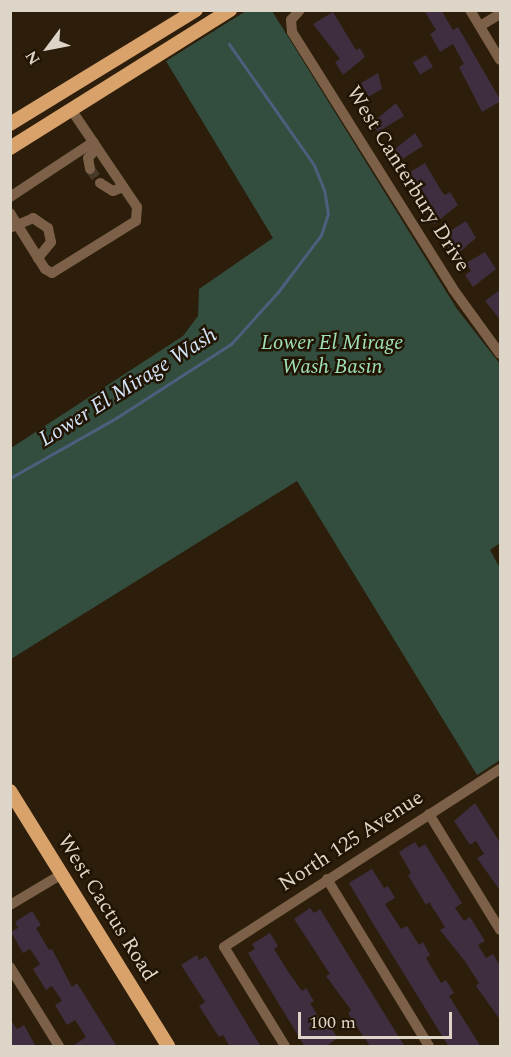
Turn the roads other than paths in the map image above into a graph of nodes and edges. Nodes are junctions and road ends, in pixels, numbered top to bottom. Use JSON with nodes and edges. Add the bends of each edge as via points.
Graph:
{"nodes":[{"id":1,"x":196,"y":10,"type":"edge"},
{"id":2,"x":230,"y":10,"type":"edge"},
{"id":3,"x":300,"y":10,"type":"edge"},
{"id":4,"x":470,"y":10,"type":"edge"},
{"id":5,"x":501,"y":14,"type":"edge"},
{"id":6,"x":480,"y":26,"type":"junction"},
{"id":7,"x":501,"y":60,"type":"edge"},
{"id":8,"x":71,"y":110,"type":"junction"},
{"id":9,"x":10,"y":124,"type":"edge"},
{"id":10,"x":95,"y":145,"type":"junction"},
{"id":11,"x":10,"y":148,"type":"edge"},
{"id":12,"x":90,"y":168,"type":"dead end"},
{"id":13,"x":100,"y":183,"type":"tunnel mouth"},
{"id":14,"x":123,"y":187,"type":"junction"},
{"id":15,"x":10,"y":196,"type":"edge"},
{"id":16,"x":10,"y":213,"type":"edge"},
{"id":17,"x":14,"y":226,"type":"edge"},
{"id":18,"x":38,"y":258,"type":"junction"},
{"id":19,"x":501,"y":354,"type":"edge"},
{"id":20,"x":501,"y":769,"type":"edge"},
{"id":21,"x":10,"y":791,"type":"edge"},
{"id":22,"x":429,"y":814,"type":"junction"},
{"id":23,"x":62,"y":874,"type":"junction"},
{"id":24,"x":327,"y":879,"type":"junction"},
{"id":25,"x":10,"y":906,"type":"edge"},
{"id":26,"x":501,"y":930,"type":"edge"},
{"id":27,"x":10,"y":967,"type":"edge"},
{"id":28,"x":59,"y":1047,"type":"edge"},
{"id":29,"x":168,"y":1047,"type":"edge"},
{"id":30,"x":285,"y":1047,"type":"edge"},
{"id":31,"x":429,"y":1047,"type":"edge"}],
"edges":[{"from":1,"to":9,"type":"main road"},
{"from":2,"to":8,"type":"main road"},
{"from":3,"to":19,"type":"street","name":"West Canterbury Drive","via":[[291,20],[292,32],[447,279]]},
{"from":4,"to":6,"type":"street"},
{"from":5,"to":6,"type":"street"},
{"from":6,"to":7,"type":"street"},
{"from":8,"to":10,"type":"street"},
{"from":8,"to":11,"type":"main road"},
{"from":10,"to":12,"type":"street","via":[[88,158]]},
{"from":10,"to":14,"type":"street"},
{"from":10,"to":15,"type":"street"},
{"from":13,"to":14,"type":"street","via":[[113,191]]},
{"from":14,"to":18,"type":"street","via":[[139,214],[136,221],[52,273]]},
{"from":16,"to":17,"type":"street"},
{"from":17,"to":18,"type":"street"},
{"from":17,"to":18,"type":"street","via":[[33,218],[48,228],[51,242]]},
{"from":20,"to":22,"type":"street","name":"North 125 Avenue"},
{"from":21,"to":23,"type":"main road","name":"West Cactus Road"},
{"from":22,"to":24,"type":"street","name":"North 125 Avenue"},
{"from":22,"to":26,"type":"street"},
{"from":23,"to":25,"type":"street"},
{"from":23,"to":29,"type":"main road","name":"West Cactus Road"},
{"from":24,"to":30,"type":"street","name":"North 125 Avenue","via":[[224,947]]},
{"from":24,"to":31,"type":"street"},
{"from":27,"to":28,"type":"street"}]}
